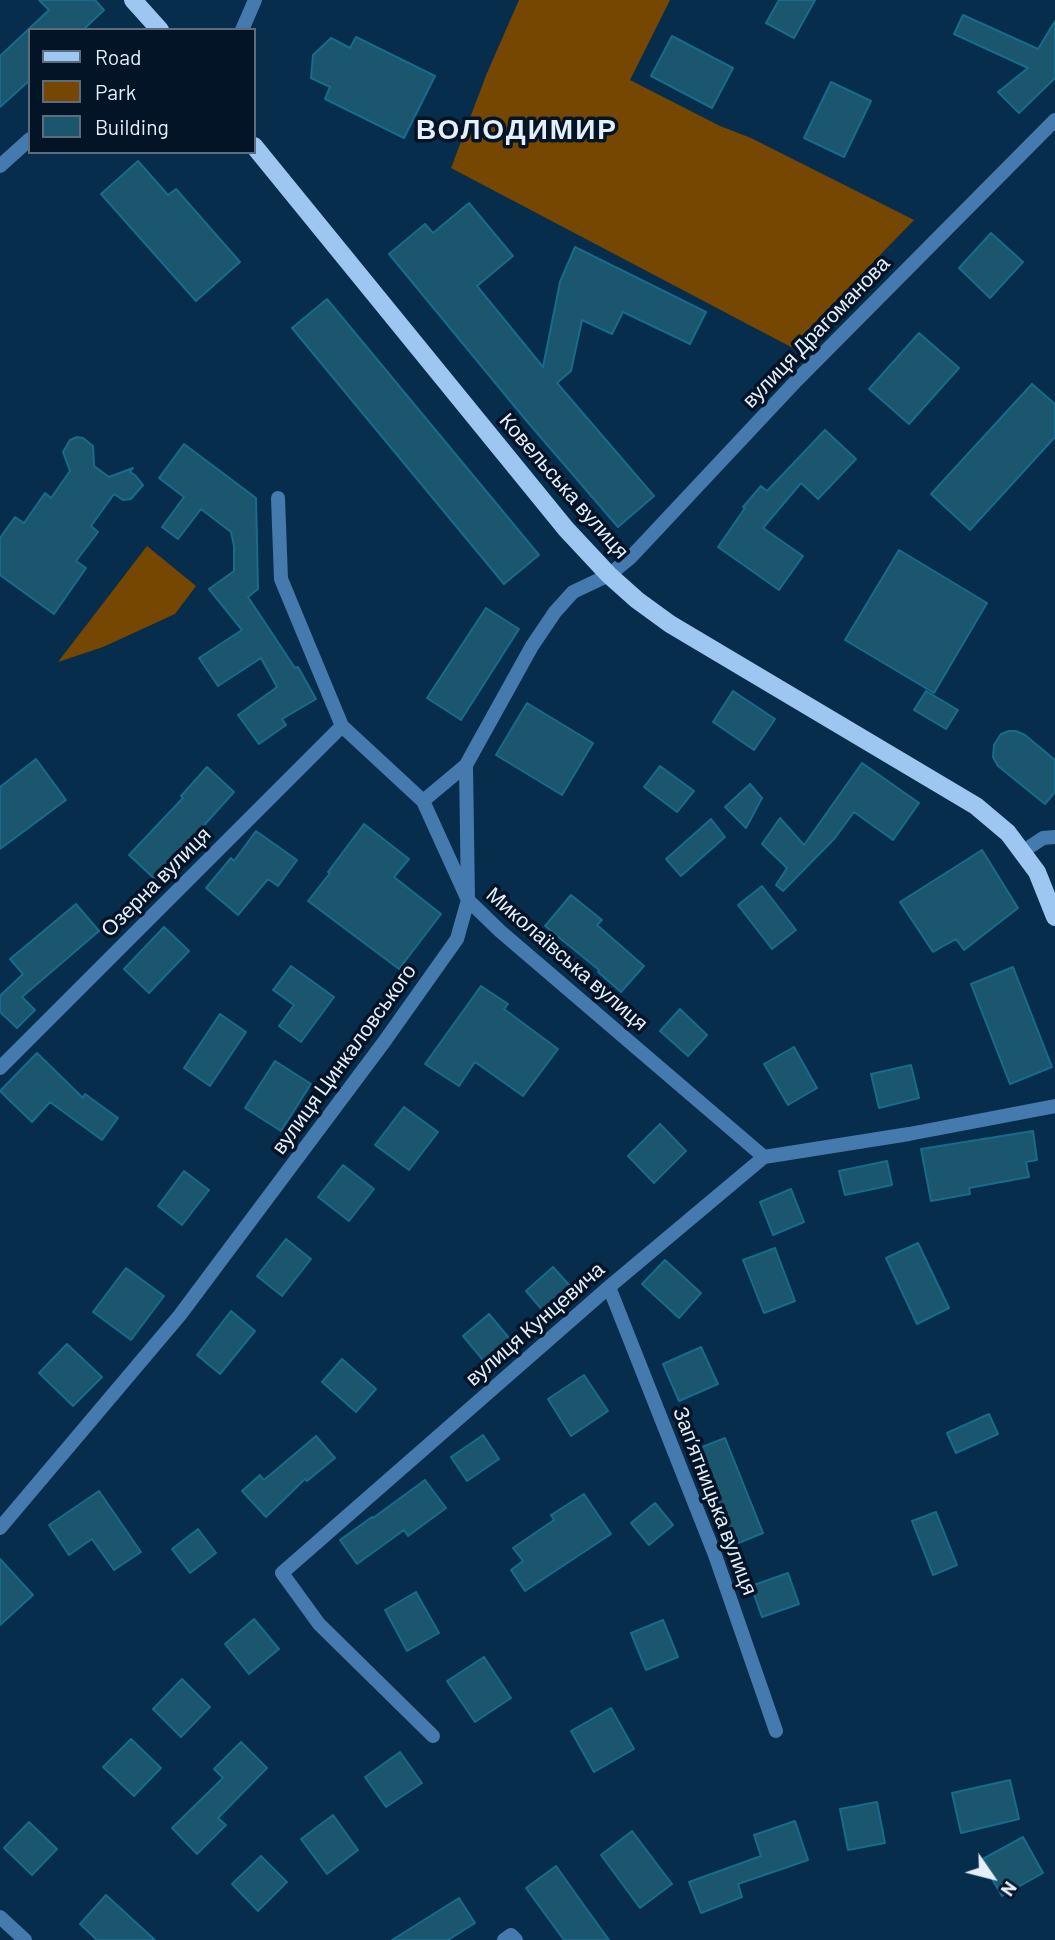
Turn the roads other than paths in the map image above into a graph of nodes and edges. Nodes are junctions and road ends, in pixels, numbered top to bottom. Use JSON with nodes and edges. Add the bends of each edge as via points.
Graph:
{"nodes":[{"id":1,"x":133,"y":0,"type":"edge"},
{"id":2,"x":255,"y":0,"type":"edge"},
{"id":3,"x":156,"y":28,"type":"edge"},
{"id":4,"x":243,"y":28,"type":"edge"},
{"id":5,"x":1055,"y":120,"type":"edge"},
{"id":6,"x":28,"y":141,"type":"edge"},
{"id":7,"x":256,"y":148,"type":"edge"},
{"id":8,"x":0,"y":166,"type":"edge"},
{"id":9,"x":278,"y":498,"type":"dead end"},
{"id":10,"x":609,"y":575,"type":"junction"},
{"id":11,"x":342,"y":726,"type":"junction"},
{"id":12,"x":466,"y":765,"type":"junction"},
{"id":13,"x":423,"y":801,"type":"junction"},
{"id":14,"x":1055,"y":838,"type":"edge"},
{"id":15,"x":1022,"y":852,"type":"junction"},
{"id":16,"x":468,"y":901,"type":"junction"},
{"id":17,"x":1055,"y":917,"type":"edge"},
{"id":18,"x":0,"y":1068,"type":"edge"},
{"id":19,"x":1055,"y":1106,"type":"edge"},
{"id":20,"x":764,"y":1157,"type":"junction"},
{"id":21,"x":609,"y":1287,"type":"junction"},
{"id":22,"x":0,"y":1528,"type":"edge"},
{"id":23,"x":776,"y":1731,"type":"dead end"},
{"id":24,"x":433,"y":1736,"type":"dead end"},
{"id":25,"x":0,"y":1917,"type":"edge"},
{"id":26,"x":25,"y":1940,"type":"edge"},
{"id":27,"x":504,"y":1940,"type":"edge"},
{"id":28,"x":516,"y":1940,"type":"edge"}],
"edges":[{"from":1,"to":3,"type":"main road"},
{"from":2,"to":4,"type":"street"},
{"from":5,"to":10,"type":"street","name":"вулиця Драгоманова"},
{"from":6,"to":8,"type":"street"},
{"from":7,"to":10,"type":"main road","name":"Ковельська вулиця"},
{"from":9,"to":11,"type":"street","name":"Миколаївська вулиця","via":[[281,579]]},
{"from":10,"to":12,"type":"street","name":"вулиця Цинкаловського","via":[[573,592],[555,612]]},
{"from":10,"to":15,"type":"main road","name":"Ковельська вулиця","via":[[670,624],[976,806],[1008,833]]},
{"from":11,"to":13,"type":"street","name":"Миколаївська вулиця"},
{"from":11,"to":18,"type":"street","name":"Озерна вулиця"},
{"from":12,"to":13,"type":"street"},
{"from":12,"to":16,"type":"street","name":"вулиця Цинкаловського"},
{"from":13,"to":16,"type":"street","name":"Миколаївська вулиця"},
{"from":14,"to":15,"type":"street","via":[[1044,838]]},
{"from":15,"to":17,"type":"main road","name":"Ковельська вулиця","via":[[1037,872]]},
{"from":16,"to":20,"type":"street","name":"Миколаївська вулиця"},
{"from":16,"to":22,"type":"street","name":"вулиця Цинкаловського","via":[[457,939],[344,1096],[180,1315]]},
{"from":19,"to":20,"type":"street"},
{"from":20,"to":21,"type":"street","name":"вулиця Кунцевича"},
{"from":21,"to":23,"type":"street","name":"Запʼятницька вулиця","via":[[715,1555]]},
{"from":21,"to":24,"type":"street","name":"вулиця Кунцевича","via":[[282,1573],[319,1623]]},
{"from":25,"to":26,"type":"street"},
{"from":27,"to":28,"type":"street","via":[[511,1935]]}]}
